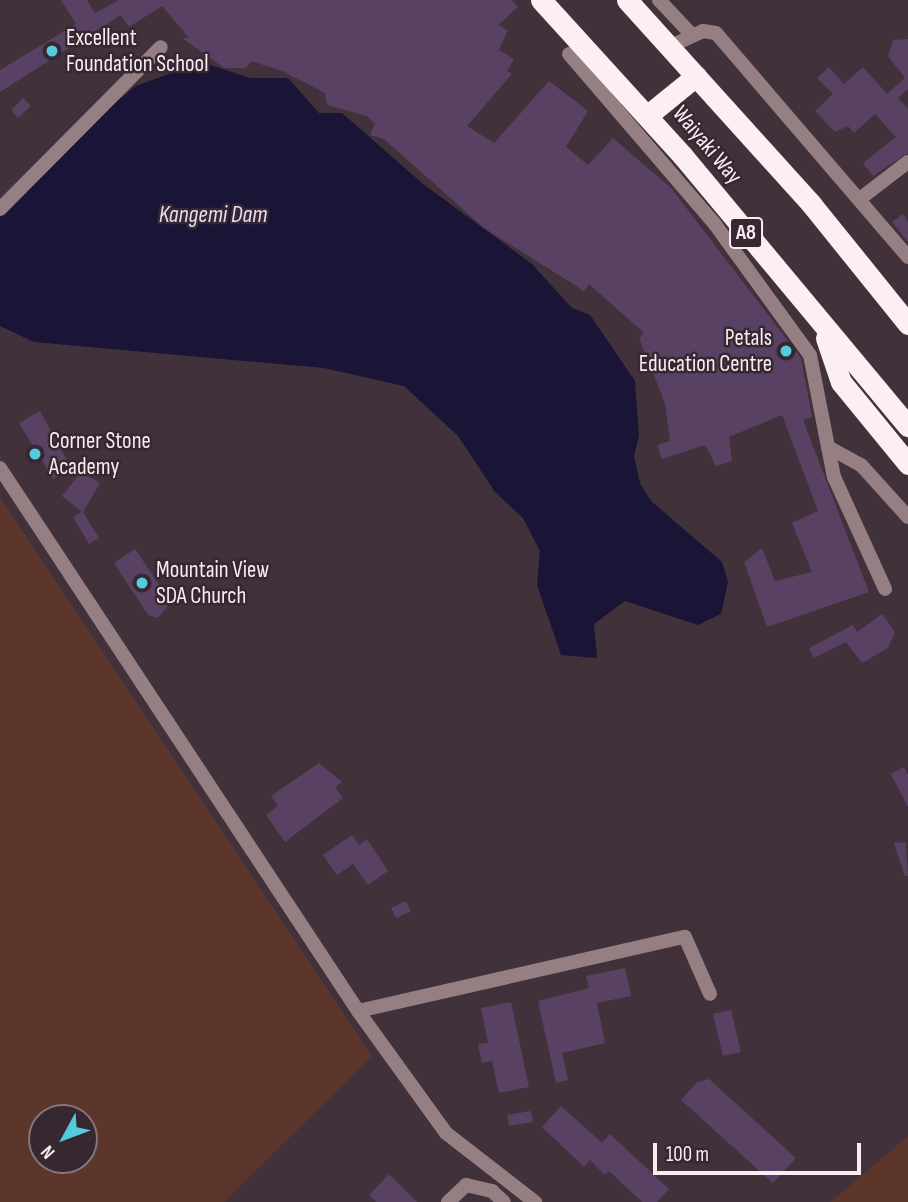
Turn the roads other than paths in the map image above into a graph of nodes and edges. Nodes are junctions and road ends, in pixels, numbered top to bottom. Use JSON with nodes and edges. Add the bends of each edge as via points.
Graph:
{"nodes":[{"id":1,"x":541,"y":0,"type":"edge"},
{"id":2,"x":627,"y":0,"type":"edge"},
{"id":3,"x":659,"y":0,"type":"edge"},
{"id":4,"x":692,"y":35,"type":"junction"},
{"id":5,"x":671,"y":46,"type":"junction"},
{"id":6,"x":161,"y":47,"type":"dead end"},
{"id":7,"x":569,"y":54,"type":"dead end"},
{"id":8,"x":696,"y":76,"type":"junction"},
{"id":9,"x":648,"y":115,"type":"junction"},
{"id":10,"x":908,"y":162,"type":"edge"},
{"id":11,"x":861,"y":198,"type":"junction"},
{"id":12,"x":0,"y":209,"type":"edge"},
{"id":13,"x":908,"y":256,"type":"edge"},
{"id":14,"x":908,"y":324,"type":"edge"},
{"id":15,"x":822,"y":326,"type":"junction"},
{"id":16,"x":908,"y":426,"type":"edge"},
{"id":17,"x":828,"y":447,"type":"junction"},
{"id":18,"x":908,"y":464,"type":"edge"},
{"id":19,"x":0,"y":468,"type":"edge"},
{"id":20,"x":908,"y":517,"type":"edge"},
{"id":21,"x":885,"y":589,"type":"dead end"},
{"id":22,"x":710,"y":993,"type":"dead end"},
{"id":23,"x":358,"y":1011,"type":"junction"},
{"id":24,"x":447,"y":1202,"type":"edge"},
{"id":25,"x":504,"y":1202,"type":"edge"},
{"id":26,"x":535,"y":1202,"type":"edge"}],
"edges":[{"from":1,"to":9,"type":"highway","name":"Waiyaki Way","number":"A8"},
{"from":2,"to":5,"type":"highway","name":"Waiyaki Way"},
{"from":3,"to":4,"type":"street"},
{"from":4,"to":5,"type":"street"},
{"from":4,"to":11,"type":"street","via":[[716,33]]},
{"from":5,"to":8,"type":"highway","name":"Waiyaki Way"},
{"from":6,"to":12,"type":"street"},
{"from":7,"to":17,"type":"street","via":[[779,305],[810,355]]},
{"from":8,"to":9,"type":"highway"},
{"from":8,"to":14,"type":"highway","name":"Waiyaki Way"},
{"from":9,"to":15,"type":"highway","name":"Waiyaki Way","number":"A8"},
{"from":10,"to":11,"type":"street"},
{"from":11,"to":13,"type":"street"},
{"from":15,"to":16,"type":"highway","name":"Waiyaki Way","number":"A8"},
{"from":15,"to":18,"type":"highway","via":[[841,382]]},
{"from":17,"to":20,"type":"street","via":[[861,465]]},
{"from":17,"to":21,"type":"street","via":[[834,477]]},
{"from":19,"to":23,"type":"street"},
{"from":22,"to":23,"type":"street","via":[[685,937]]},
{"from":23,"to":26,"type":"street","via":[[446,1133]]},
{"from":24,"to":25,"type":"street","via":[[466,1185],[492,1191]]}]}
